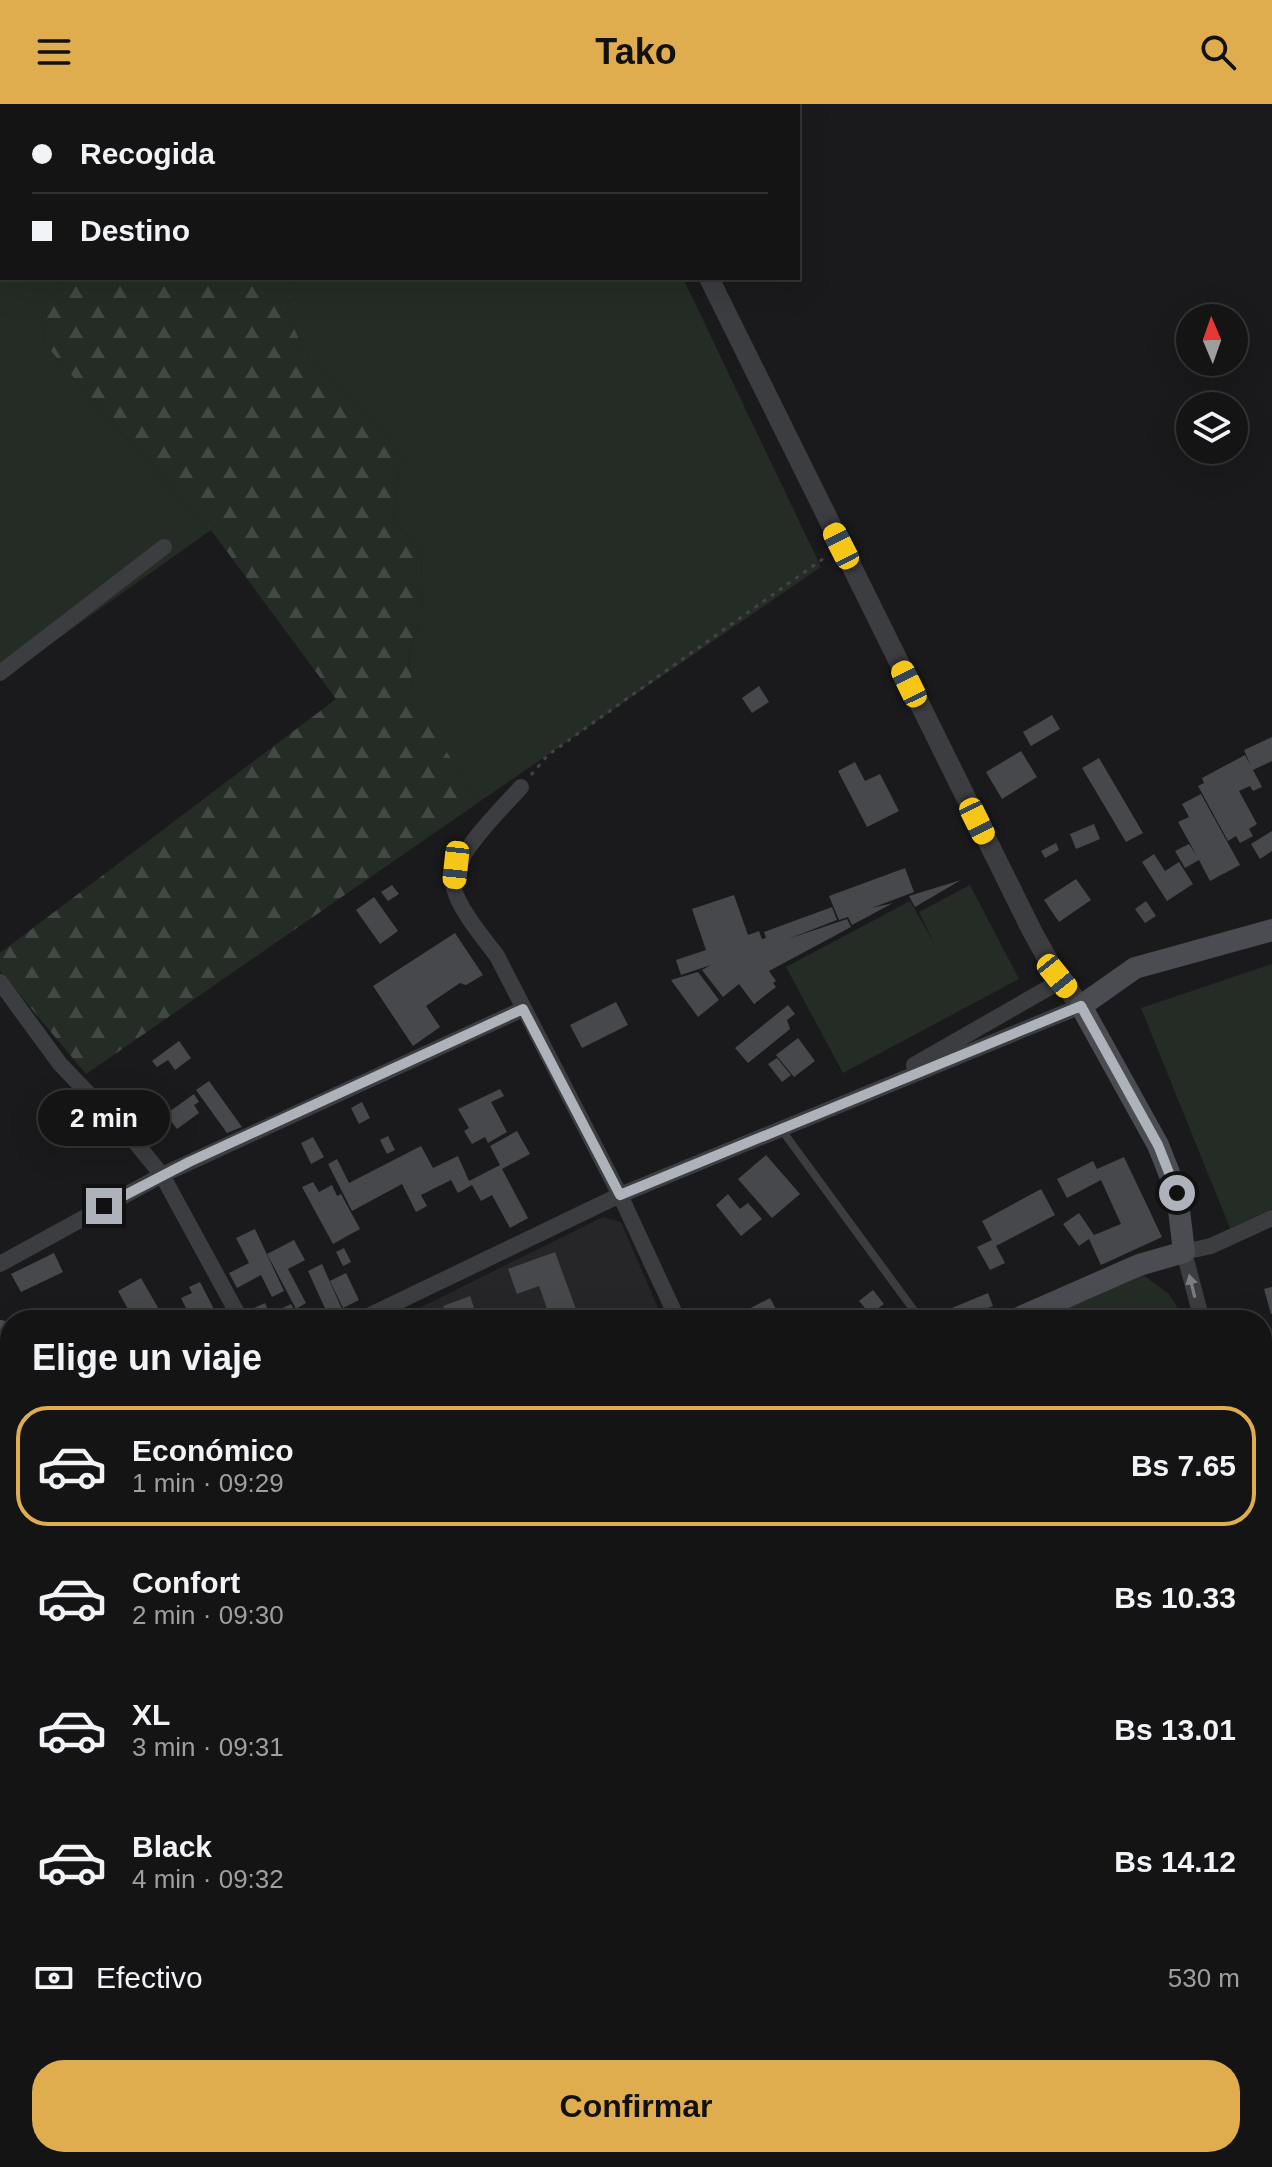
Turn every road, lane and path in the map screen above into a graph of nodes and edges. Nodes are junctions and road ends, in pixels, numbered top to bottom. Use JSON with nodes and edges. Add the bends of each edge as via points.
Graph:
{"nodes":[{"id":1,"x":710,"y":280,"type":"edge"},
{"id":2,"x":841,"y":546,"type":"junction"},
{"id":3,"x":164,"y":547,"type":"dead end"},
{"id":4,"x":0,"y":673,"type":"edge"},
{"id":5,"x":521,"y":787,"type":"joint"},
{"id":6,"x":1272,"y":930,"type":"edge"},
{"id":7,"x":1057,"y":976,"type":"junction"},
{"id":8,"x":0,"y":982,"type":"edge"},
{"id":9,"x":1081,"y":1006,"type":"junction"},
{"id":10,"x":523,"y":1009,"type":"junction"},
{"id":11,"x":857,"y":1098,"type":"junction"},
{"id":12,"x":781,"y":1129,"type":"junction"},
{"id":13,"x":162,"y":1175,"type":"junction"},
{"id":14,"x":620,"y":1195,"type":"junction"},
{"id":15,"x":1272,"y":1218,"type":"edge"},
{"id":16,"x":1184,"y":1252,"type":"junction"},
{"id":17,"x":0,"y":1264,"type":"edge"},
{"id":18,"x":236,"y":1310,"type":"edge"},
{"id":19,"x":381,"y":1310,"type":"edge"},
{"id":20,"x":673,"y":1310,"type":"edge"},
{"id":21,"x":914,"y":1310,"type":"edge"},
{"id":22,"x":1037,"y":1310,"type":"edge"},
{"id":23,"x":1199,"y":1310,"type":"edge"}],
"edges":[{"from":1,"to":2,"type":"street"},
{"from":2,"to":5,"type":"path","via":[[548,755]]},
{"from":2,"to":7,"type":"street"},
{"from":3,"to":4,"type":"street"},
{"from":5,"to":10,"type":"street","via":[[456,865],[454,887]]},
{"from":6,"to":9,"type":"main road","via":[[1135,968]]},
{"from":7,"to":9,"type":"street"},
{"from":7,"to":11,"type":"street","via":[[1050,987]]},
{"from":8,"to":13,"type":"street","via":[[60,1064]]},
{"from":9,"to":11,"type":"street"},
{"from":9,"to":16,"type":"main road","via":[[1158,1145],[1177,1193]]},
{"from":10,"to":13,"type":"street"},
{"from":10,"to":14,"type":"street"},
{"from":11,"to":12,"type":"street"},
{"from":12,"to":14,"type":"street"},
{"from":12,"to":21,"type":"lane"},
{"from":13,"to":17,"type":"street"},
{"from":13,"to":18,"type":"street"},
{"from":14,"to":19,"type":"street"},
{"from":14,"to":20,"type":"street"},
{"from":15,"to":16,"type":"street","via":[[1211,1246]]},
{"from":16,"to":22,"type":"main road","via":[[1139,1265]]},
{"from":23,"to":16,"type":"street","one_way":true}]}
